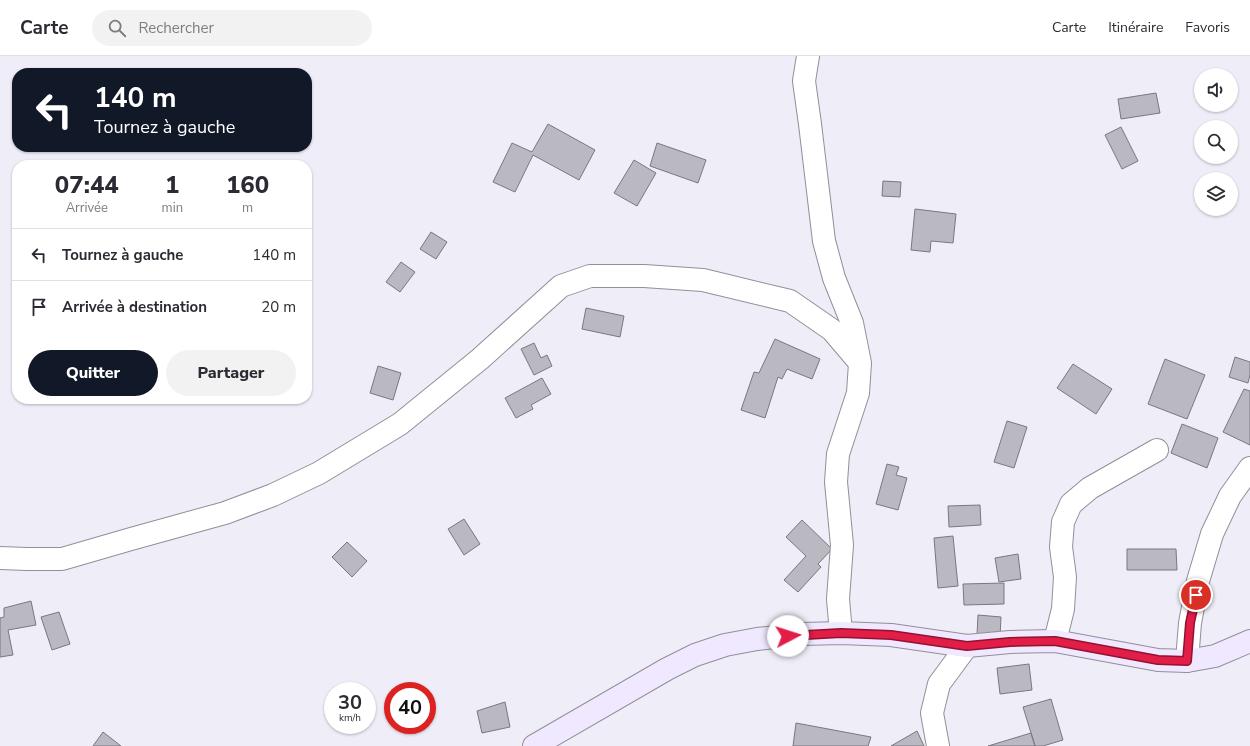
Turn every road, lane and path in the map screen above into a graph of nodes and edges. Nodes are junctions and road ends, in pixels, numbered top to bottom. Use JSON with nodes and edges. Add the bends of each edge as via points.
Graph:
{"nodes":[{"id":1,"x":808,"y":56,"type":"edge"},
{"id":2,"x":860,"y":364,"type":"junction"},
{"id":3,"x":1157,"y":450,"type":"dead end"},
{"id":4,"x":1250,"y":468,"type":"edge"},
{"id":5,"x":0,"y":558,"type":"edge"},
{"id":6,"x":841,"y":633,"type":"junction"},
{"id":7,"x":1055,"y":641,"type":"junction"},
{"id":8,"x":1250,"y":641,"type":"edge"},
{"id":9,"x":967,"y":646,"type":"junction"},
{"id":10,"x":1187,"y":661,"type":"junction"},
{"id":11,"x":534,"y":746,"type":"edge"},
{"id":12,"x":938,"y":746,"type":"edge"}],
"edges":[{"from":1,"to":2,"type":"street","via":[[804,81],[824,241],[834,278],[852,323]]},
{"from":2,"to":5,"type":"street","via":[[832,330],[790,301],[703,280],[590,276],[561,286],[480,359],[400,424],[312,476],[273,495],[225,513],[62,559]]},
{"from":2,"to":6,"type":"street","via":[[858,393],[838,454],[836,482],[842,545],[838,599]]},
{"from":3,"to":7,"type":"street","via":[[1090,488],[1071,504],[1063,522],[1063,609]]},
{"from":4,"to":10,"type":"street","via":[[1230,496],[1212,534],[1198,581],[1190,623]]},
{"from":6,"to":9,"type":"street","via":[[891,635]]},
{"from":6,"to":11,"type":"street","via":[[757,639],[725,645],[695,655],[667,668]]},
{"from":7,"to":9,"type":"street"},
{"from":7,"to":10,"type":"street","via":[[1158,660]]},
{"from":8,"to":10,"type":"street","via":[[1215,656]]},
{"from":9,"to":12,"type":"street","via":[[939,684],[932,712]]}]}
